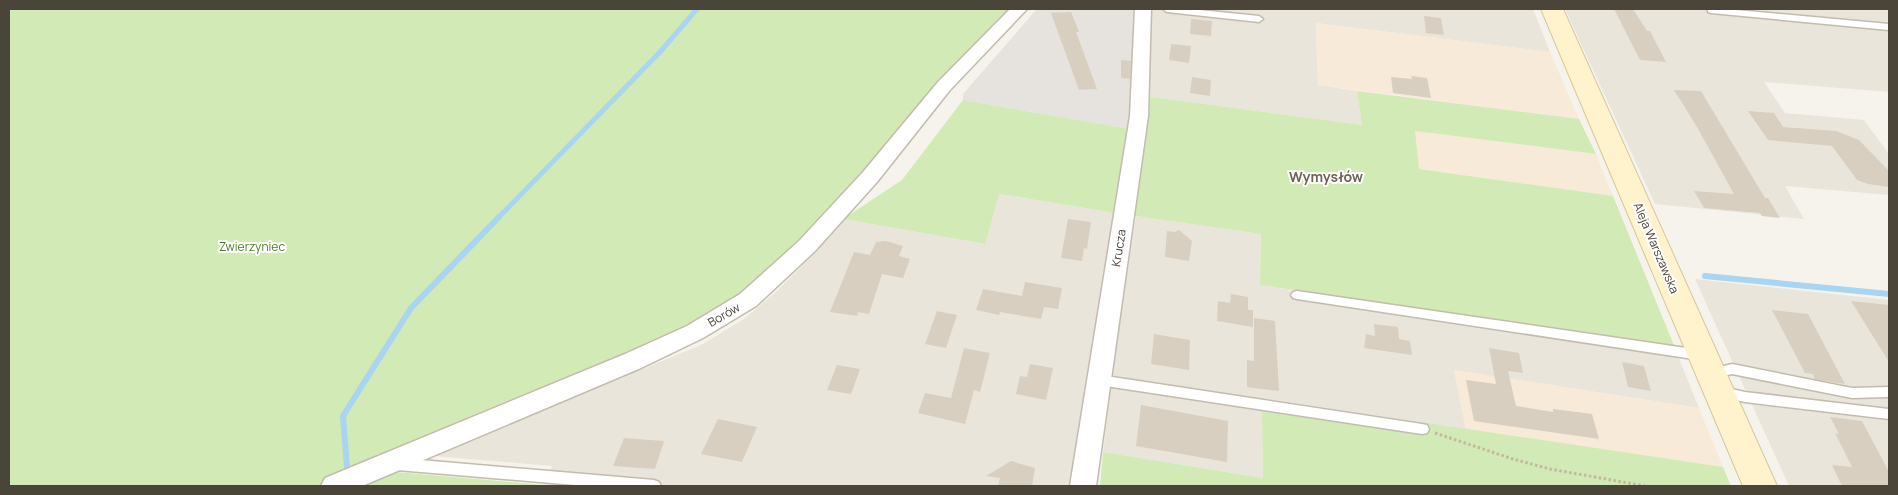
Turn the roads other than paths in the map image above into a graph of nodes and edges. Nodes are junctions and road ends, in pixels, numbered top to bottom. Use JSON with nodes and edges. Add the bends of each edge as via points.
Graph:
{"nodes":[{"id":1,"x":1018,"y":9,"type":"edge"},
{"id":2,"x":1143,"y":9,"type":"edge"},
{"id":3,"x":1167,"y":9,"type":"edge"},
{"id":4,"x":1552,"y":9,"type":"edge"},
{"id":5,"x":1711,"y":10,"type":"dead end"},
{"id":6,"x":1259,"y":20,"type":"dead end"},
{"id":7,"x":1889,"y":27,"type":"edge"},
{"id":8,"x":1297,"y":295,"type":"dead end"},
{"id":9,"x":1711,"y":374,"type":"junction"},
{"id":10,"x":1099,"y":380,"type":"junction"},
{"id":11,"x":1889,"y":392,"type":"edge"},
{"id":12,"x":1889,"y":414,"type":"edge"},
{"id":13,"x":1422,"y":429,"type":"road end"},
{"id":14,"x":387,"y":463,"type":"junction"},
{"id":15,"x":334,"y":486,"type":"edge"},
{"id":16,"x":654,"y":486,"type":"edge"},
{"id":17,"x":1083,"y":486,"type":"edge"},
{"id":18,"x":1760,"y":486,"type":"edge"}],
"edges":[{"from":1,"to":14,"type":"street","name":"Borów","via":[[944,86],[870,177],[807,246],[748,300],[695,332],[633,361]]},
{"from":2,"to":10,"type":"street","name":"Krucza","via":[[1139,116]]},
{"from":3,"to":6,"type":"lane"},
{"from":4,"to":9,"type":"street","name":"Aleja Warszawska"},
{"from":5,"to":7,"type":"lane"},
{"from":8,"to":9,"type":"lane"},
{"from":9,"to":11,"type":"lane","via":[[1732,369],[1852,393]]},
{"from":9,"to":12,"type":"lane","via":[[1745,397]]},
{"from":9,"to":18,"type":"street","name":"Aleja Warszawska"},
{"from":10,"to":13,"type":"lane"},
{"from":10,"to":17,"type":"street","name":"Krucza"},
{"from":14,"to":15,"type":"street","name":"Borów"},
{"from":14,"to":16,"type":"lane"}]}
